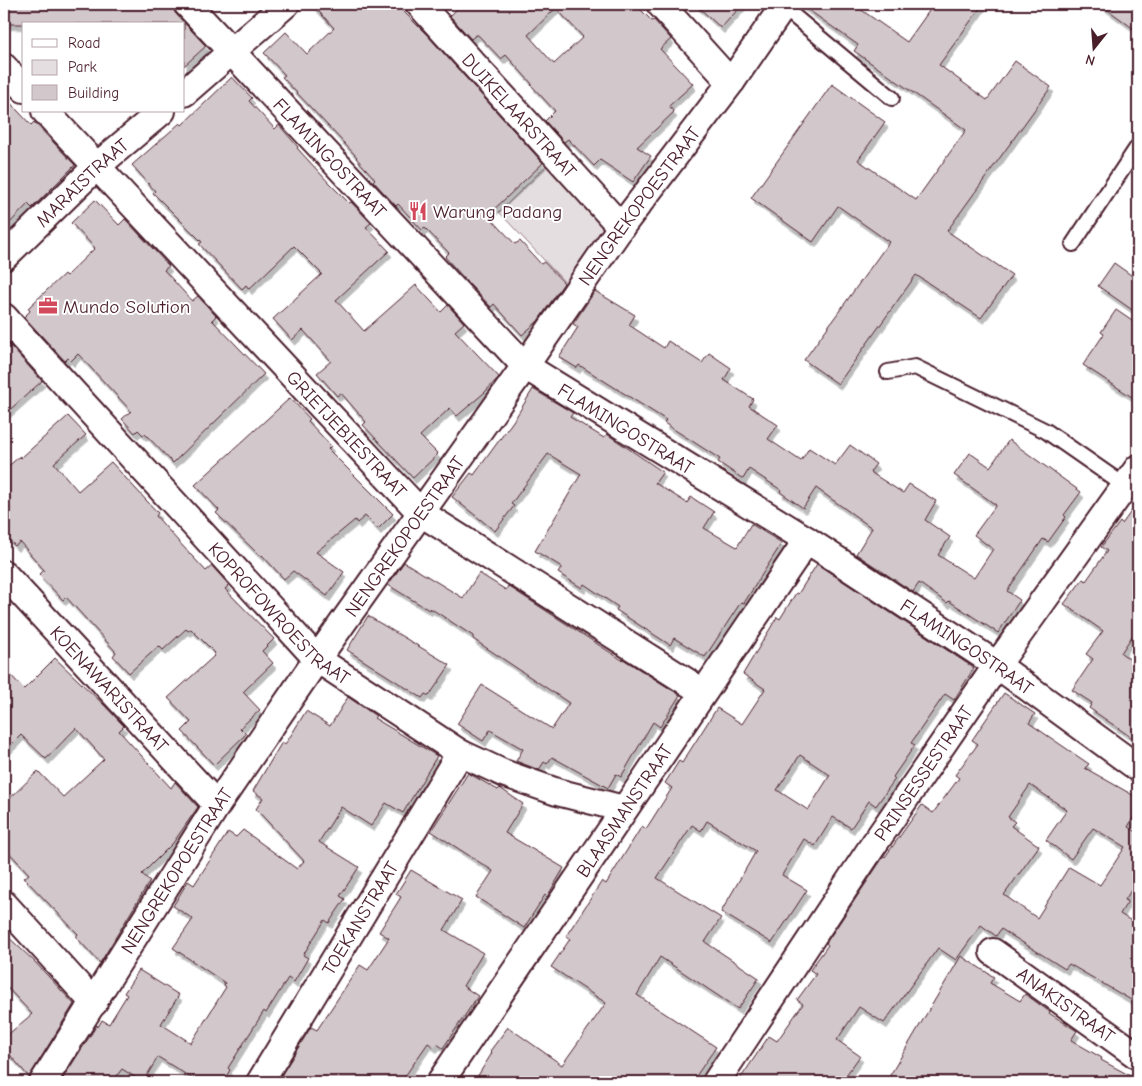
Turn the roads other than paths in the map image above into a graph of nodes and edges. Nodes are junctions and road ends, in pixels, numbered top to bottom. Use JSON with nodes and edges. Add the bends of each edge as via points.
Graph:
{"nodes":[{"id":1,"x":187,"y":4,"type":"edge"},
{"id":2,"x":286,"y":4,"type":"edge"},
{"id":3,"x":419,"y":4,"type":"edge"},
{"id":4,"x":660,"y":4,"type":"edge"},
{"id":5,"x":784,"y":6,"type":"edge"},
{"id":6,"x":231,"y":52,"type":"junction"},
{"id":7,"x":4,"y":67,"type":"edge"},
{"id":8,"x":732,"y":81,"type":"junction"},
{"id":9,"x":22,"y":86,"type":"edge"},
{"id":10,"x":185,"y":92,"type":"edge"},
{"id":11,"x":892,"y":98,"type":"dead end"},
{"id":12,"x":45,"y":112,"type":"edge"},
{"id":13,"x":161,"y":112,"type":"edge"},
{"id":14,"x":1138,"y":146,"type":"edge"},
{"id":15,"x":96,"y":167,"type":"junction"},
{"id":16,"x":621,"y":227,"type":"junction"},
{"id":17,"x":1073,"y":244,"type":"dead end"},
{"id":18,"x":4,"y":257,"type":"edge"},
{"id":19,"x":4,"y":318,"type":"edge"},
{"id":20,"x":525,"y":366,"type":"junction"},
{"id":21,"x":888,"y":372,"type":"dead end"},
{"id":22,"x":1132,"y":477,"type":"edge"},
{"id":23,"x":421,"y":513,"type":"junction"},
{"id":24,"x":807,"y":540,"type":"junction"},
{"id":25,"x":4,"y":574,"type":"edge"},
{"id":26,"x":316,"y":659,"type":"junction"},
{"id":27,"x":997,"y":665,"type":"junction"},
{"id":28,"x":703,"y":692,"type":"junction"},
{"id":29,"x":460,"y":753,"type":"junction"},
{"id":30,"x":1138,"y":768,"type":"edge"},
{"id":31,"x":217,"y":805,"type":"junction"},
{"id":32,"x":624,"y":810,"type":"junction"},
{"id":33,"x":4,"y":904,"type":"edge"},
{"id":34,"x":993,"y":952,"type":"dead end"},
{"id":35,"x":94,"y":1003,"type":"junction"},
{"id":36,"x":1138,"y":1056,"type":"edge"},
{"id":37,"x":43,"y":1082,"type":"edge"},
{"id":38,"x":260,"y":1082,"type":"edge"},
{"id":39,"x":440,"y":1082,"type":"edge"},
{"id":40,"x":716,"y":1082,"type":"edge"}],
"edges":[{"from":1,"to":6,"type":"street","name":"FLAMINGOSTRAAT"},
{"from":2,"to":6,"type":"street"},
{"from":3,"to":16,"type":"street","name":"DUIKELAARSTRAAT"},
{"from":4,"to":8,"type":"street"},
{"from":5,"to":8,"type":"street","name":"NENGREKOPOESTRAAT"},
{"from":5,"to":11,"type":"lane"},
{"from":6,"to":10,"type":"street"},
{"from":6,"to":20,"type":"street","name":"FLAMINGOSTRAAT"},
{"from":7,"to":9,"type":"street"},
{"from":8,"to":16,"type":"street","name":"NENGREKOPOESTRAAT"},
{"from":12,"to":15,"type":"street","name":"GRIETJEBIESTRAAT"},
{"from":13,"to":15,"type":"street","name":"MARAISTRAAT"},
{"from":14,"to":17,"type":"lane"},
{"from":15,"to":18,"type":"street","name":"MARAISTRAAT"},
{"from":15,"to":23,"type":"street","name":"GRIETJEBIESTRAAT"},
{"from":16,"to":20,"type":"street","name":"NENGREKOPOESTRAAT"},
{"from":19,"to":26,"type":"street","name":"KOPROFOWROESTRAAT"},
{"from":20,"to":23,"type":"street","name":"NENGREKOPOESTRAAT"},
{"from":20,"to":24,"type":"street","name":"FLAMINGOSTRAAT"},
{"from":21,"to":22,"type":"lane","via":[[915,367]]},
{"from":22,"to":27,"type":"street","name":"PRINSESSESTRAAT"},
{"from":23,"to":26,"type":"street","name":"NENGREKOPOESTRAAT"},
{"from":23,"to":28,"type":"street","name":"GRIETJEBIESTRAAT"},
{"from":24,"to":27,"type":"street","name":"FLAMINGOSTRAAT"},
{"from":24,"to":28,"type":"street","name":"BLAASMANSTRAAT"},
{"from":25,"to":31,"type":"street","name":"KOENAWARISTRAAT"},
{"from":26,"to":29,"type":"street","name":"KOPROFOWROESTRAAT"},
{"from":26,"to":31,"type":"street","name":"NENGREKOPOESTRAAT"},
{"from":27,"to":30,"type":"street","name":"FLAMINGOSTRAAT"},
{"from":27,"to":40,"type":"street","name":"PRINSESSESTRAAT"},
{"from":28,"to":32,"type":"street","name":"BLAASMANSTRAAT"},
{"from":29,"to":32,"type":"street","name":"KOPROFOWROESTRAAT","via":[[503,773],[557,792]]},
{"from":29,"to":38,"type":"street","name":"TOEKANSTRAAT"},
{"from":31,"to":35,"type":"street","name":"NENGREKOPOESTRAAT"},
{"from":32,"to":39,"type":"street","name":"BLAASMANSTRAAT"},
{"from":33,"to":35,"type":"street"},
{"from":34,"to":36,"type":"street","name":"ANAKISTRAAT"},
{"from":35,"to":37,"type":"street","name":"NENGREKOPOESTRAAT"}]}
